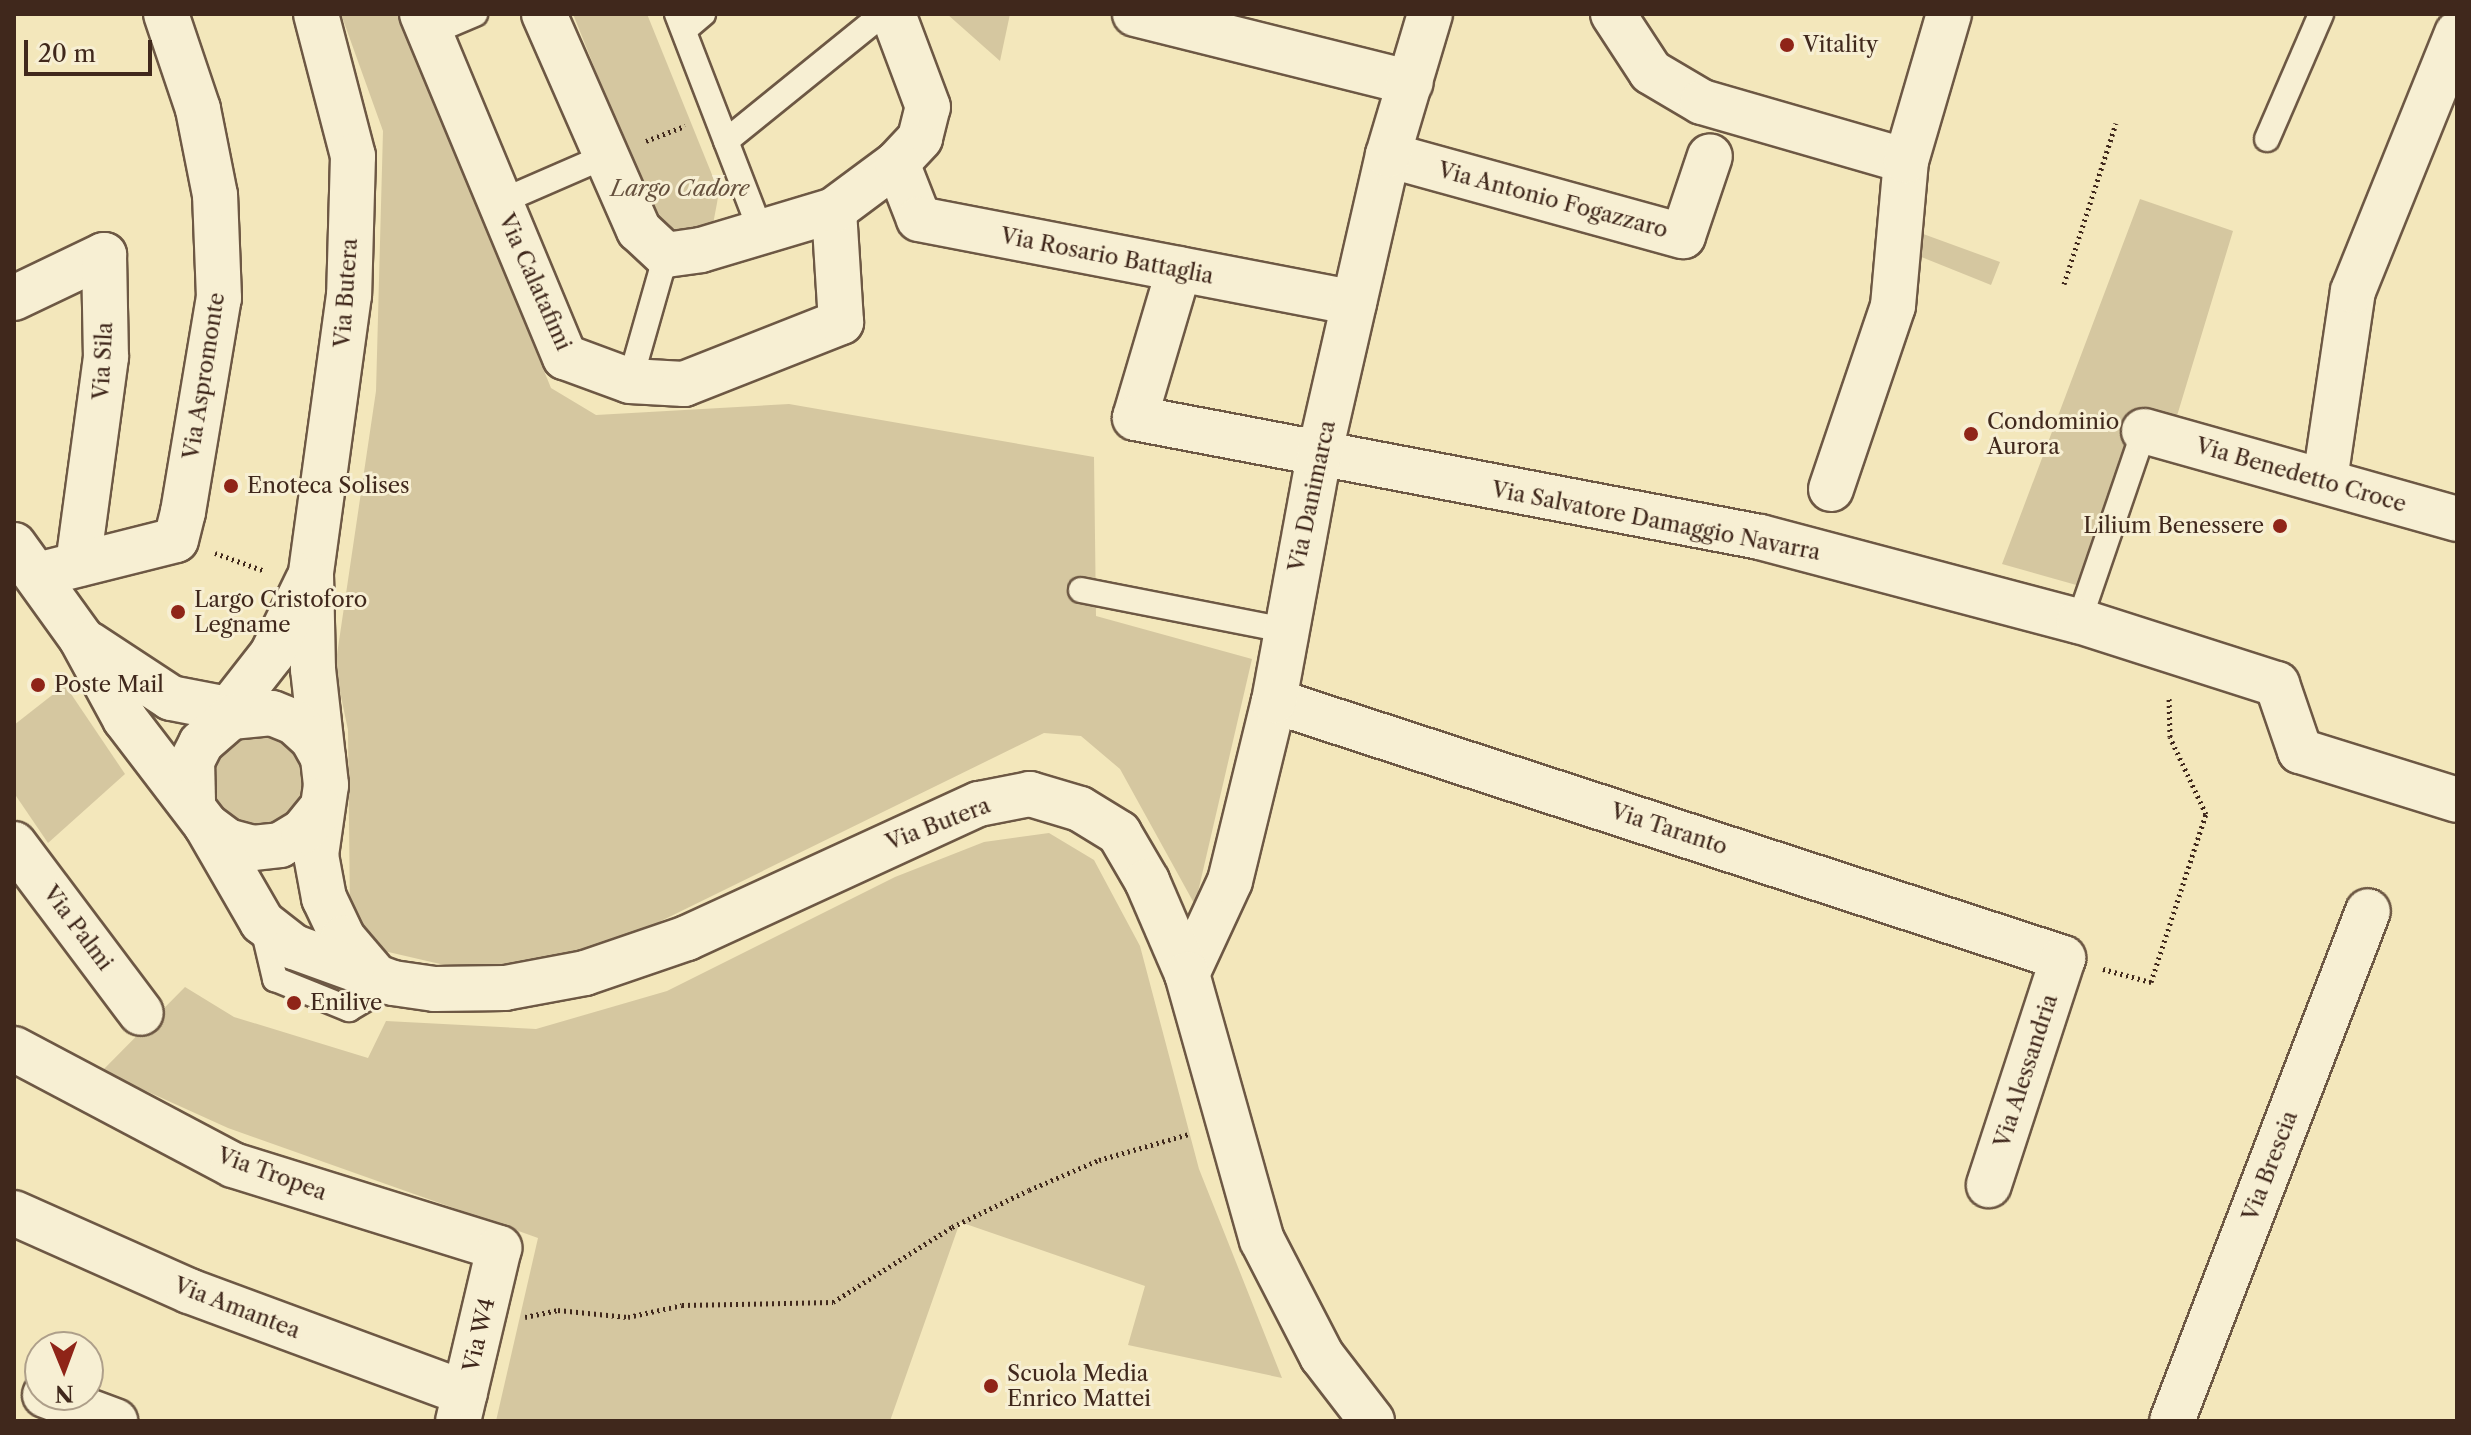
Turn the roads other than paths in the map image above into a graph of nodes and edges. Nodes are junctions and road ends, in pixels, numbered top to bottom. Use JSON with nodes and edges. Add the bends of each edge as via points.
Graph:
{"nodes":[{"id":1,"x":166,"y":14,"type":"edge"},
{"id":2,"x":316,"y":14,"type":"edge"},
{"id":3,"x":475,"y":14,"type":"edge"},
{"id":4,"x":544,"y":14,"type":"edge"},
{"id":5,"x":703,"y":14,"type":"edge"},
{"id":6,"x":883,"y":14,"type":"edge"},
{"id":7,"x":893,"y":14,"type":"edge"},
{"id":8,"x":1135,"y":14,"type":"edge"},
{"id":9,"x":1430,"y":14,"type":"edge"},
{"id":10,"x":1613,"y":14,"type":"edge"},
{"id":11,"x":1949,"y":14,"type":"edge"},
{"id":12,"x":2321,"y":14,"type":"edge"},
{"id":13,"x":681,"y":22,"type":"edge"},
{"id":14,"x":426,"y":24,"type":"edge"},
{"id":15,"x":2457,"y":33,"type":"edge"},
{"id":16,"x":1411,"y":83,"type":"junction"},
{"id":17,"x":2267,"y":139,"type":"dead end"},
{"id":18,"x":726,"y":141,"type":"junction"},
{"id":19,"x":1388,"y":155,"type":"junction"},
{"id":20,"x":606,"y":156,"type":"junction"},
{"id":21,"x":1710,"y":156,"type":"dead end"},
{"id":22,"x":1906,"y":161,"type":"junction"},
{"id":23,"x":897,"y":163,"type":"junction"},
{"id":24,"x":500,"y":202,"type":"junction"},
{"id":25,"x":834,"y":210,"type":"junction"},
{"id":26,"x":761,"y":232,"type":"junction"},
{"id":27,"x":666,"y":255,"type":"junction"},
{"id":28,"x":1179,"y":269,"type":"junction"},
{"id":29,"x":14,"y":298,"type":"edge"},
{"id":30,"x":1354,"y":303,"type":"junction"},
{"id":31,"x":630,"y":381,"type":"junction"},
{"id":32,"x":2144,"y":431,"type":"joint"},
{"id":33,"x":1319,"y":456,"type":"junction"},
{"id":34,"x":2325,"y":480,"type":"junction"},
{"id":35,"x":1831,"y":489,"type":"dead end"},
{"id":36,"x":2457,"y":519,"type":"edge"},
{"id":37,"x":25,"y":560,"type":"edge"},
{"id":38,"x":78,"y":564,"type":"junction"},
{"id":39,"x":308,"y":580,"type":"junction"},
{"id":40,"x":1081,"y":590,"type":"dead end"},
{"id":41,"x":2079,"y":621,"type":"junction"},
{"id":42,"x":1285,"y":630,"type":"junction"},
{"id":43,"x":81,"y":638,"type":"junction"},
{"id":44,"x":1274,"y":701,"type":"junction"},
{"id":45,"x":229,"y":717,"type":"junction"},
{"id":46,"x":323,"y":758,"type":"junction"},
{"id":47,"x":2457,"y":800,"type":"edge"},
{"id":48,"x":320,"y":810,"type":"junction"},
{"id":49,"x":200,"y":813,"type":"junction"},
{"id":50,"x":14,"y":844,"type":"edge"},
{"id":51,"x":2368,"y":911,"type":"dead end"},
{"id":52,"x":2063,"y":958,"type":"joint"},
{"id":53,"x":1187,"y":974,"type":"junction"},
{"id":54,"x":383,"y":978,"type":"junction"},
{"id":55,"x":141,"y":1013,"type":"dead end"},
{"id":56,"x":14,"y":1049,"type":"edge"},
{"id":57,"x":1989,"y":1185,"type":"dead end"},
{"id":58,"x":14,"y":1213,"type":"edge"},
{"id":59,"x":499,"y":1248,"type":"joint"},
{"id":60,"x":461,"y":1407,"type":"edge"},
{"id":61,"x":88,"y":1411,"type":"edge"},
{"id":62,"x":115,"y":1421,"type":"edge"},
{"id":63,"x":1372,"y":1421,"type":"edge"},
{"id":64,"x":2172,"y":1421,"type":"edge"}],
"edges":[{"from":1,"to":38,"type":"street","name":"Via Aspromonte","via":[[198,109],[215,195],[219,298],[180,522]]},
{"from":2,"to":39,"type":"street","name":"Via Butera","via":[[353,156],[349,295]]},
{"from":3,"to":14,"type":"lane"},
{"from":4,"to":20,"type":"street"},
{"from":5,"to":13,"type":"lane"},
{"from":6,"to":18,"type":"lane"},
{"from":7,"to":23,"type":"street","via":[[928,107],[920,138]]},
{"from":8,"to":16,"type":"street"},
{"from":9,"to":16,"type":"street","name":"Via Danimarca"},
{"from":10,"to":22,"type":"street","via":[[1651,72],[1702,102]]},
{"from":11,"to":22,"type":"street"},
{"from":12,"to":17,"type":"lane"},
{"from":13,"to":18,"type":"lane"},
{"from":14,"to":24,"type":"street","name":"Via Calatafimi"},
{"from":15,"to":34,"type":"street","via":[[2353,291]]},
{"from":16,"to":19,"type":"street","name":"Via Danimarca"},
{"from":18,"to":26,"type":"lane"},
{"from":19,"to":21,"type":"street","name":"Via Antonio Fogazzaro","via":[[1683,236]]},
{"from":19,"to":30,"type":"street","name":"Via Danimarca"},
{"from":20,"to":24,"type":"lane"},
{"from":20,"to":27,"type":"street","via":[[639,230]]},
{"from":22,"to":35,"type":"street","via":[[1893,306]]},
{"from":23,"to":25,"type":"street"},
{"from":23,"to":28,"type":"street","name":"Via Rosario Battaglia","via":[[919,219]]},
{"from":24,"to":31,"type":"street","name":"Via Calatafimi","via":[[565,357]]},
{"from":25,"to":26,"type":"street"},
{"from":25,"to":31,"type":"street","name":"Via Calatafimi","via":[[841,322],[684,384]]},
{"from":26,"to":27,"type":"street"},
{"from":27,"to":31,"type":"lane"},
{"from":28,"to":30,"type":"street","name":"Via Rosario Battaglia"},
{"from":28,"to":33,"type":"street","name":"Via Salvatore Damaggio Navarra","via":[[1135,418]]},
{"from":29,"to":38,"type":"street","name":"Via Sila","via":[[104,255],[106,357]]},
{"from":30,"to":33,"type":"street","name":"Via Danimarca"},
{"from":32,"to":34,"type":"street","name":"Via Benedetto Croce"},
{"from":32,"to":41,"type":"lane"},
{"from":33,"to":41,"type":"street","name":"Via Salvatore Damaggio Navarra","via":[[1760,537]]},
{"from":33,"to":42,"type":"street","name":"Via Danimarca"},
{"from":34,"to":36,"type":"street","name":"Via Benedetto Croce"},
{"from":37,"to":38,"type":"street"},
{"from":37,"to":43,"type":"street"},
{"from":39,"to":45,"type":"street","via":[[272,654]]},
{"from":39,"to":46,"type":"street"},
{"from":40,"to":42,"type":"lane"},
{"from":41,"to":47,"type":"street","name":"Via Salvatore Damaggio Navarra","via":[[2277,684],[2300,751]]},
{"from":42,"to":44,"type":"street","name":"Via Danimarca"},
{"from":43,"to":45,"type":"street","via":[[171,698]]},
{"from":43,"to":49,"type":"street","via":[[125,719]]},
{"from":44,"to":52,"type":"street","name":"Via Taranto"},
{"from":44,"to":53,"type":"street","name":"Via Danimarca","via":[[1230,881]]},
{"from":45,"to":46,"type":"street","via":[[272,713],[294,722]]},
{"from":45,"to":49,"type":"street","via":[[192,761]]},
{"from":46,"to":48,"type":"street","via":[[326,785]]},
{"from":48,"to":49,"type":"street","via":[[303,831],[280,845],[253,848],[227,841]]},
{"from":48,"to":54,"type":"street","via":[[316,855],[324,898],[343,938]]},
{"from":49,"to":54,"type":"street","name":"Via Butera","via":[[262,922],[294,947]]},
{"from":50,"to":55,"type":"street","name":"Via Palmi"},
{"from":51,"to":64,"type":"street","name":"Via Brescia"},
{"from":52,"to":57,"type":"street","name":"Via Alessandria"},
{"from":53,"to":54,"type":"street","name":"Via Butera","via":[[1147,881],[1119,833],[1080,809],[1030,794],[979,804],[922,826],[687,938],[585,973],[505,988],[435,989]]},
{"from":53,"to":63,"type":"street","name":"Via Butera","via":[[1262,1240],[1322,1356]]},
{"from":56,"to":59,"type":"street","name":"Via Tropea","via":[[233,1165]]},
{"from":58,"to":60,"type":"street","name":"Via Amantea"},
{"from":59,"to":60,"type":"street","name":"Via W4"},
{"from":61,"to":62,"type":"street"}]}
